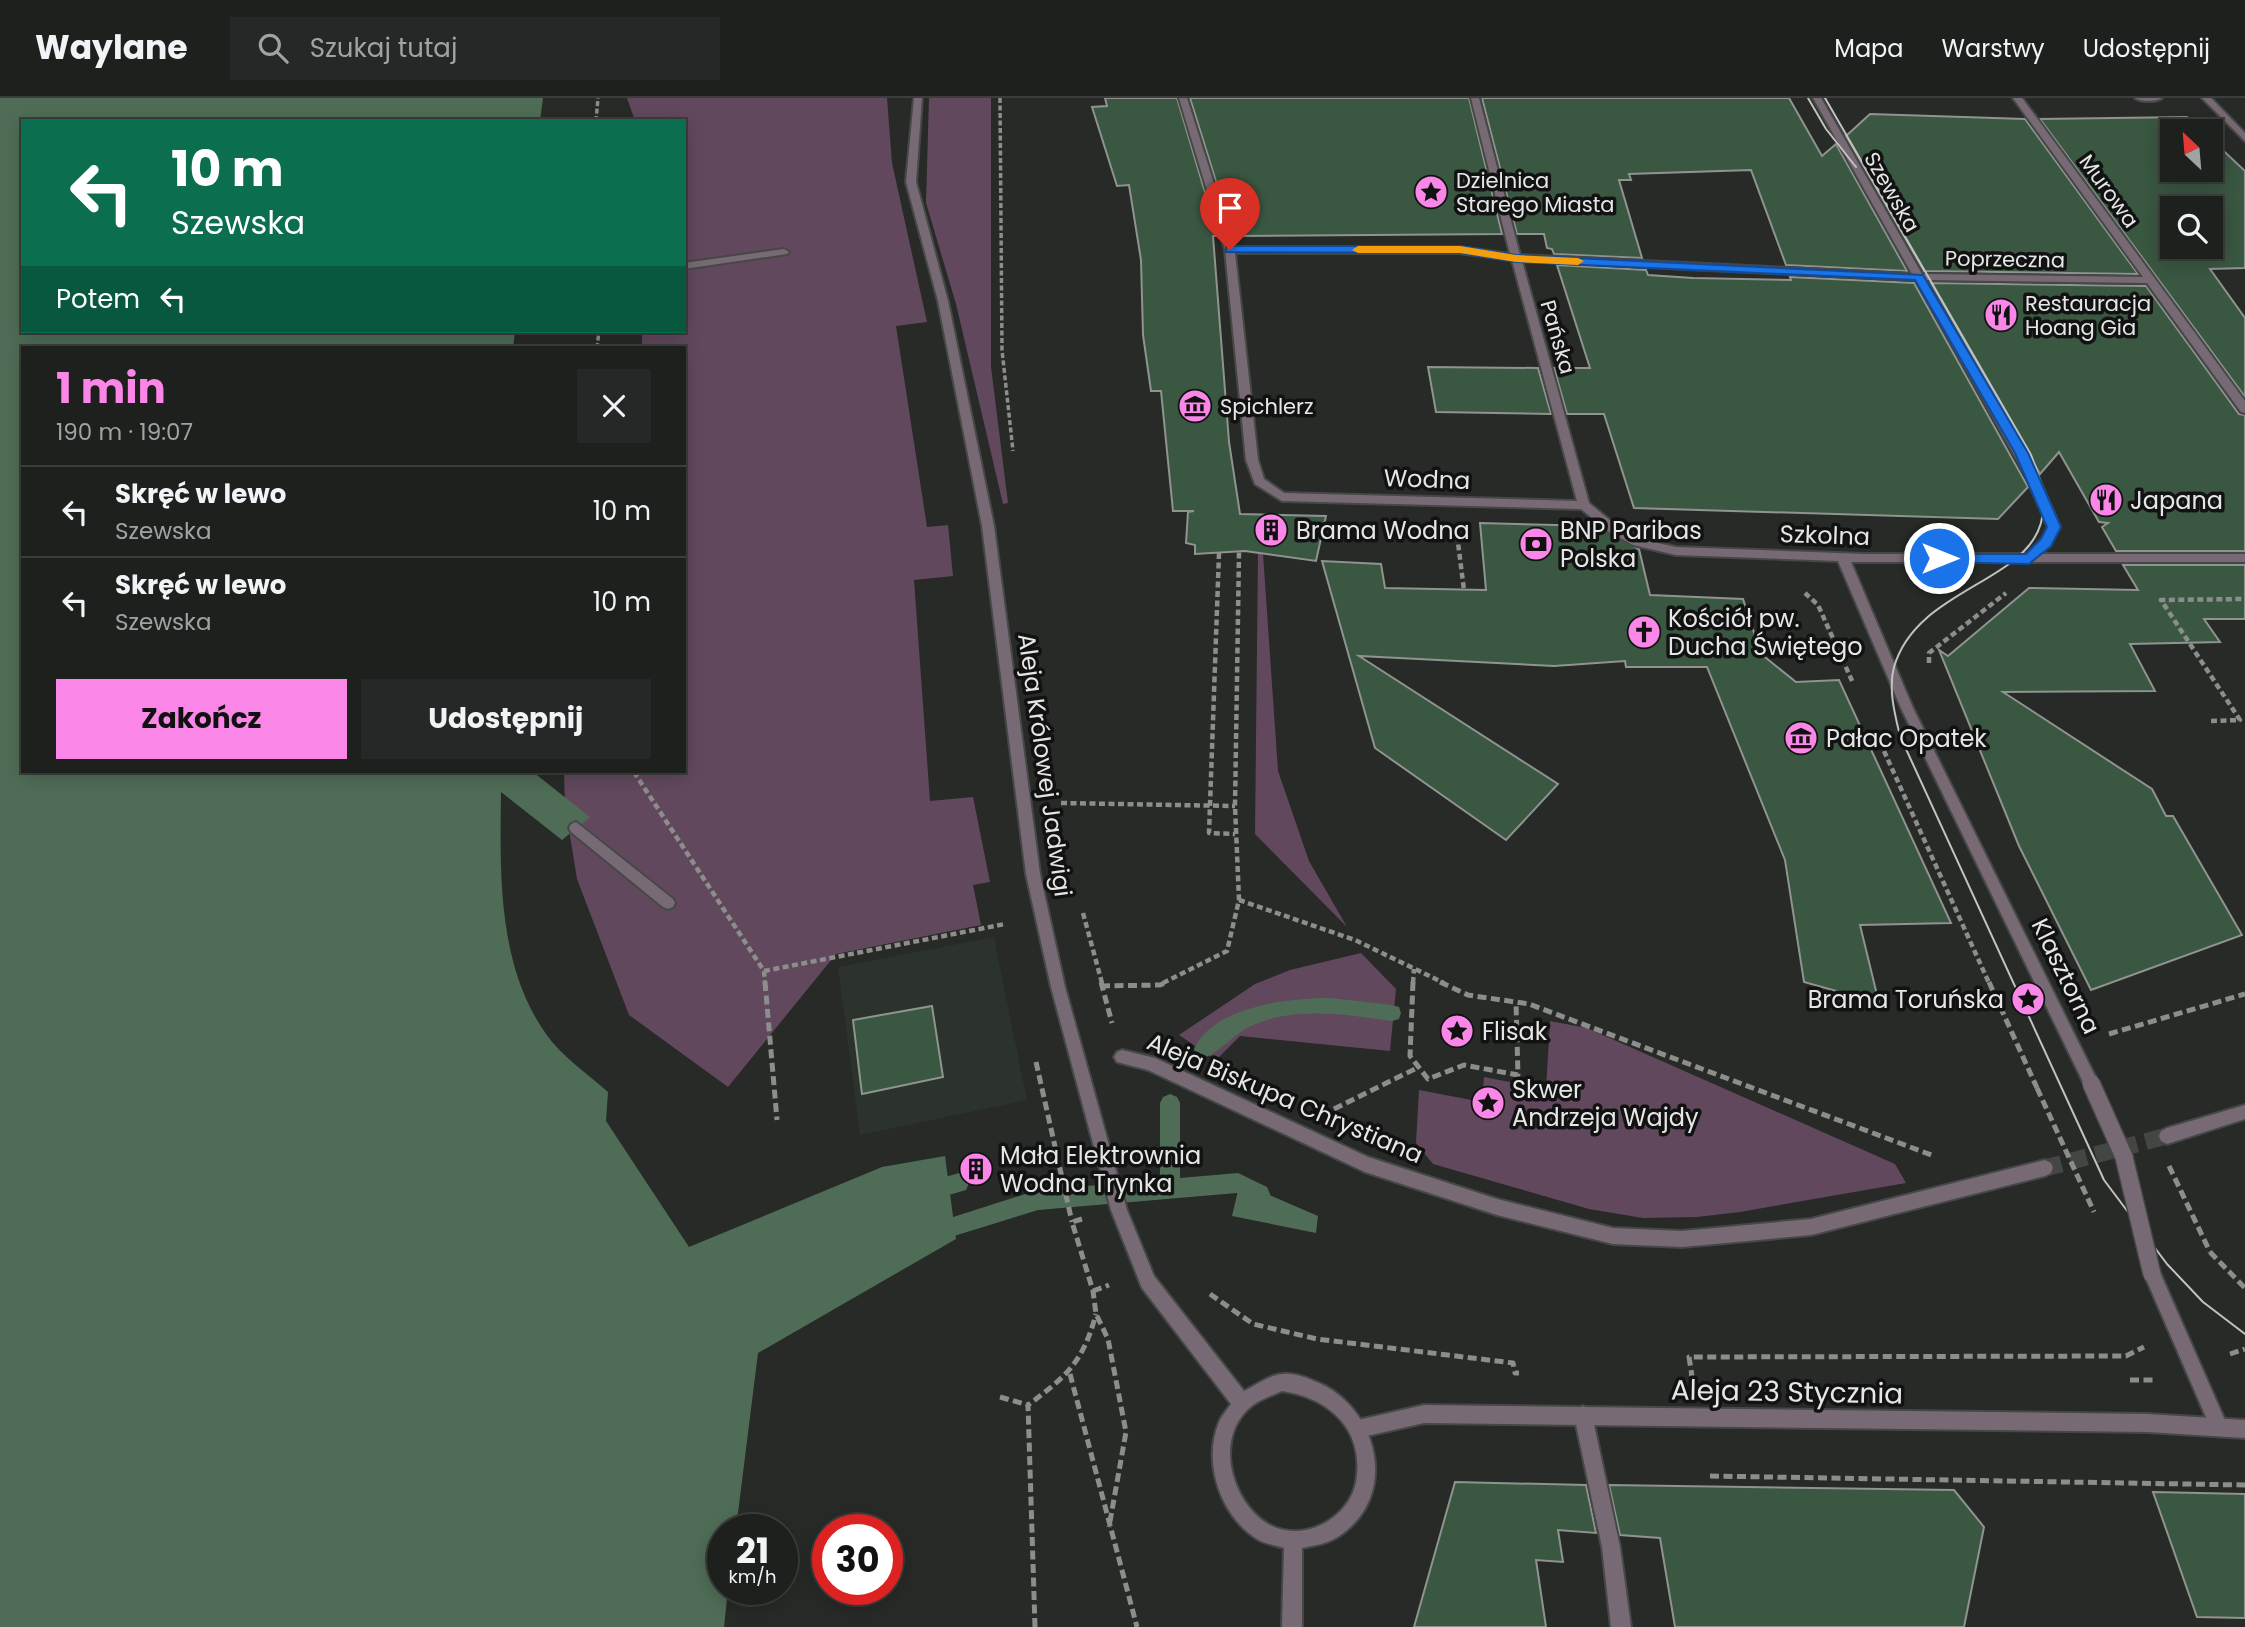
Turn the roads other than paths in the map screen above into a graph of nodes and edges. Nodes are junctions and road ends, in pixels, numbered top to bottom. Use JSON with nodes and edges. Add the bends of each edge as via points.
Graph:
{"nodes":[{"id":1,"x":918,"y":98,"type":"edge"},
{"id":2,"x":1183,"y":98,"type":"edge"},
{"id":3,"x":1475,"y":98,"type":"edge"},
{"id":4,"x":1817,"y":98,"type":"edge"},
{"id":5,"x":2017,"y":98,"type":"edge"},
{"id":6,"x":2139,"y":98,"type":"edge"},
{"id":7,"x":2158,"y":98,"type":"edge"},
{"id":8,"x":2206,"y":98,"type":"edge"},
{"id":9,"x":2245,"y":138,"type":"edge"},
{"id":10,"x":1230,"y":250,"type":"junction"},
{"id":11,"x":784,"y":252,"type":"dead end"},
{"id":12,"x":1516,"y":258,"type":"junction"},
{"id":13,"x":686,"y":265,"type":"edge"},
{"id":14,"x":1919,"y":277,"type":"junction"},
{"id":15,"x":2151,"y":280,"type":"junction"},
{"id":16,"x":2245,"y":409,"type":"edge"},
{"id":17,"x":1584,"y":505,"type":"junction"},
{"id":18,"x":1843,"y":558,"type":"junction"},
{"id":19,"x":2245,"y":558,"type":"edge"},
{"id":20,"x":2029,"y":559,"type":"junction"},
{"id":21,"x":576,"y":828,"type":"dead end"},
{"id":22,"x":668,"y":903,"type":"dead end"},
{"id":23,"x":1122,"y":1057,"type":"dead end"},
{"id":24,"x":2245,"y":1112,"type":"edge"},
{"id":25,"x":2167,"y":1136,"type":"tunnel mouth"},
{"id":26,"x":2045,"y":1168,"type":"tunnel mouth"},
{"id":27,"x":1241,"y":1402,"type":"junction"},
{"id":28,"x":1583,"y":1415,"type":"junction"},
{"id":29,"x":2245,"y":1417,"type":"edge"},
{"id":30,"x":2218,"y":1426,"type":"junction"},
{"id":31,"x":1358,"y":1429,"type":"junction"},
{"id":32,"x":2245,"y":1429,"type":"edge"},
{"id":33,"x":1293,"y":1541,"type":"junction"},
{"id":34,"x":1292,"y":1627,"type":"edge"},
{"id":35,"x":1620,"y":1627,"type":"edge"}],
"edges":[{"from":1,"to":27,"type":"street","name":"Aleja Królowej Jadwigi","via":[[911,182],[943,301],[988,526],[1033,874],[1058,987],[1119,1210],[1148,1282]]},
{"from":2,"to":10,"type":"street"},
{"from":3,"to":12,"type":"street","name":"Pańska"},
{"from":4,"to":14,"type":"street","name":"Szewska"},
{"from":5,"to":15,"type":"street","name":"Murowa"},
{"from":6,"to":7,"type":"street"},
{"from":8,"to":9,"type":"street"},
{"from":10,"to":12,"type":"street","name":"Poprzeczna","via":[[1460,250]]},
{"from":10,"to":17,"type":"street","name":"Wodna","via":[[1252,460],[1259,481],[1270,490],[1282,497]]},
{"from":11,"to":13,"type":"street"},
{"from":12,"to":14,"type":"street","name":"Poprzeczna"},
{"from":12,"to":17,"type":"street","name":"Pańska"},
{"from":14,"to":15,"type":"street","name":"Poprzeczna"},
{"from":14,"to":20,"type":"street","name":"Szewska","via":[[2045,503],[2054,527]]},
{"from":15,"to":16,"type":"street","name":"Murowa"},
{"from":17,"to":18,"type":"street","name":"Szkolna","via":[[1637,542],[1676,551]]},
{"from":18,"to":20,"type":"street","name":"Szkolna"},
{"from":18,"to":30,"type":"street","name":"Klasztorna","bridge":true,"via":[[1898,686],[2124,1157],[2152,1275]]},
{"from":19,"to":20,"type":"street","name":"Szkolna"},
{"from":21,"to":22,"type":"street"},
{"from":23,"to":26,"type":"street","name":"Aleja Biskupa Chrystiana","via":[[1150,1063],[1365,1164],[1497,1207],[1613,1237],[1682,1239],[1811,1227]]},
{"from":24,"to":25,"type":"street"},
{"from":27,"to":31,"type":"street","via":[[1259,1388],[1281,1382],[1304,1383],[1344,1408]]},
{"from":27,"to":33,"type":"street","via":[[1226,1421],[1219,1446],[1221,1472],[1230,1497],[1257,1527]]},
{"from":28,"to":30,"type":"street","name":"Aleja 23 Stycznia"},
{"from":28,"to":31,"type":"street","name":"Aleja 23 Stycznia","via":[[1424,1413]]},
{"from":28,"to":35,"type":"street","via":[[1611,1547]]},
{"from":29,"to":30,"type":"street","name":"Aleja 23 Stycznia"},
{"from":30,"to":32,"type":"street","name":"Aleja 23 Stycznia"},
{"from":31,"to":33,"type":"street","via":[[1366,1450],[1362,1496],[1334,1529],[1314,1539]]},
{"from":33,"to":34,"type":"street"}]}
